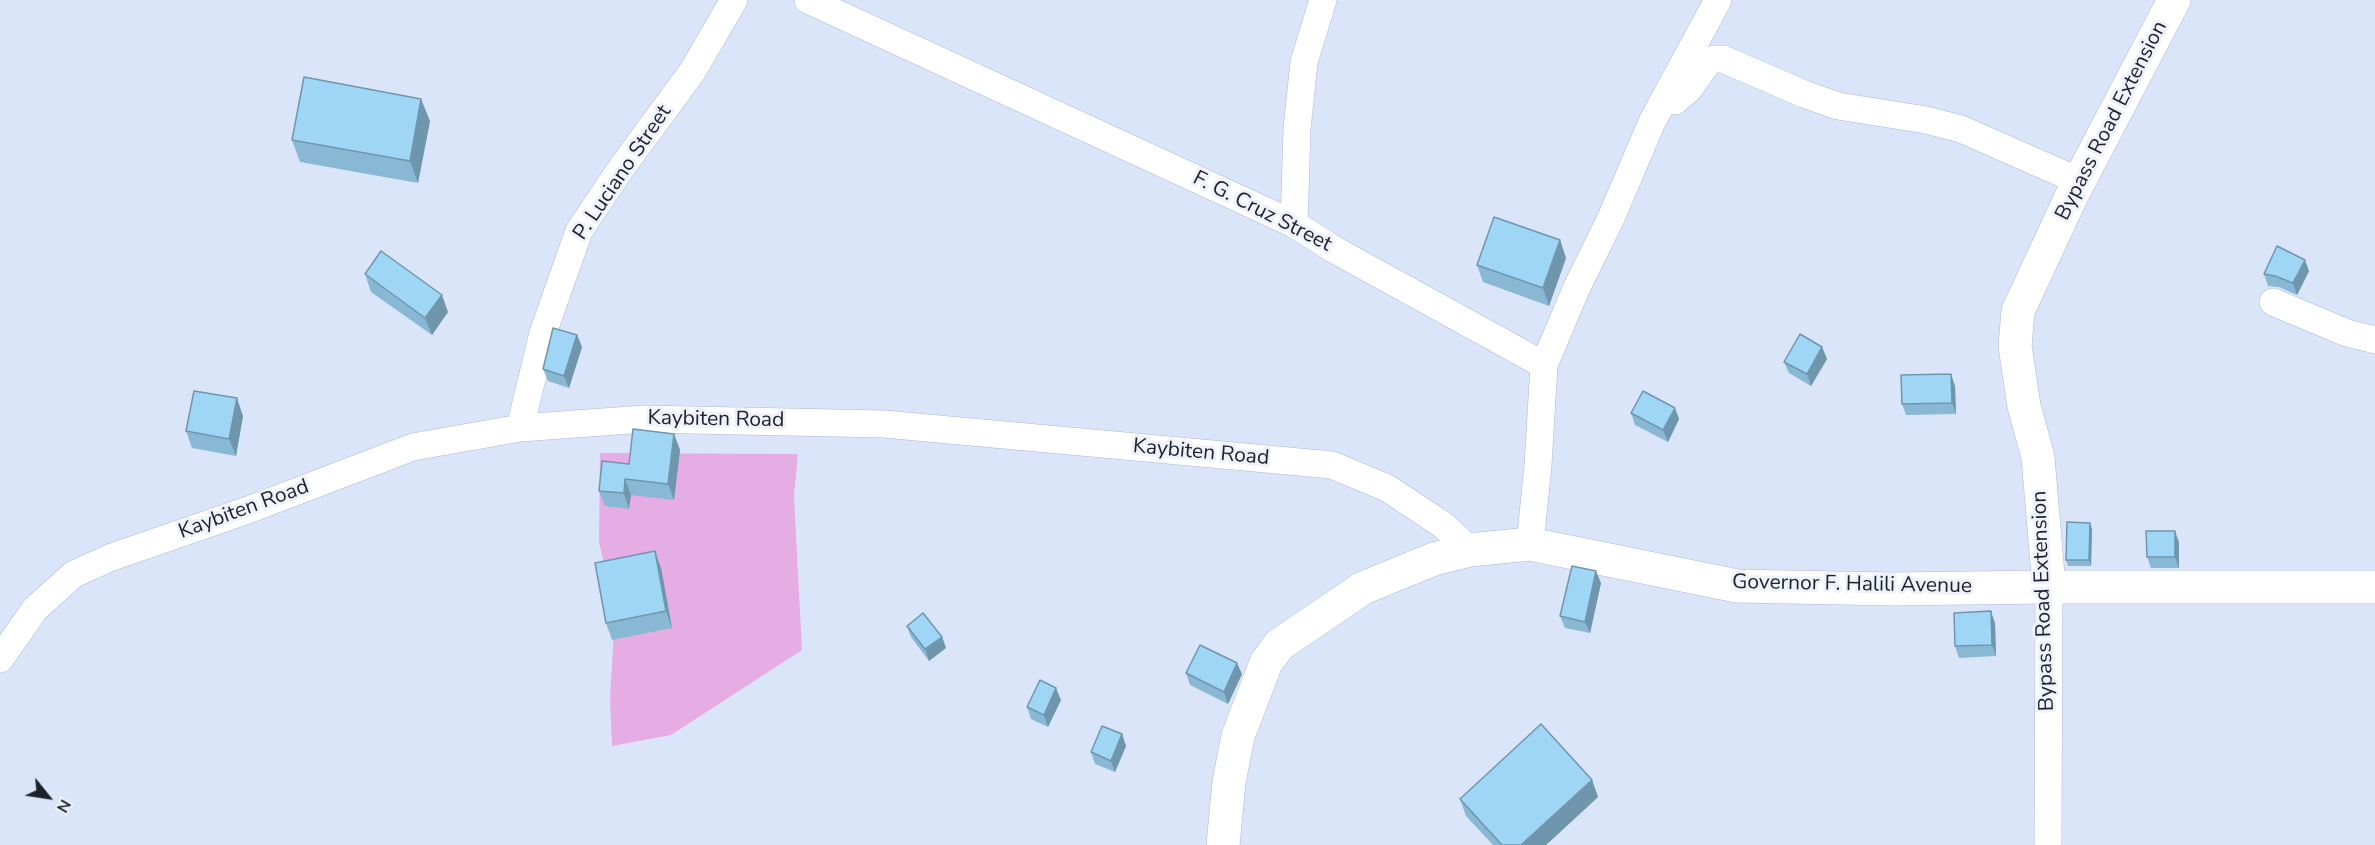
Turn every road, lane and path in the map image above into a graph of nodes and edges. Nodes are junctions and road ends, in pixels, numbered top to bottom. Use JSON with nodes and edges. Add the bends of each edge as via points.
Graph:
{"nodes":[{"id":1,"x":734,"y":0,"type":"edge"},
{"id":2,"x":808,"y":0,"type":"edge"},
{"id":3,"x":1323,"y":0,"type":"edge"},
{"id":4,"x":1718,"y":0,"type":"edge"},
{"id":5,"x":2174,"y":0,"type":"edge"},
{"id":6,"x":1659,"y":113,"type":"junction"},
{"id":7,"x":2079,"y":181,"type":"junction"},
{"id":8,"x":1294,"y":224,"type":"junction"},
{"id":9,"x":2273,"y":302,"type":"dead end"},
{"id":10,"x":2375,"y":340,"type":"edge"},
{"id":11,"x":1544,"y":365,"type":"junction"},
{"id":12,"x":520,"y":428,"type":"junction"},
{"id":13,"x":1530,"y":544,"type":"junction"},
{"id":14,"x":1470,"y":550,"type":"junction"},
{"id":15,"x":2049,"y":587,"type":"junction"},
{"id":16,"x":2375,"y":587,"type":"edge"},
{"id":17,"x":5,"y":639,"type":"edge"},
{"id":18,"x":1223,"y":845,"type":"edge"},
{"id":19,"x":2048,"y":845,"type":"edge"}],
"edges":[{"from":1,"to":12,"type":"street","name":"P. Luciano Street","via":[[692,72],[579,231],[543,333]]},
{"from":2,"to":8,"type":"street","name":"F. G. Cruz Street"},
{"from":3,"to":8,"type":"street","via":[[1304,62]]},
{"from":4,"to":6,"type":"street"},
{"from":5,"to":7,"type":"main road","name":"Bypass Road Extension"},
{"from":6,"to":7,"type":"street","via":[[1689,89],[1708,62],[1723,59],[1838,106],[1961,129]]},
{"from":6,"to":11,"type":"street"},
{"from":7,"to":15,"type":"main road","name":"Bypass Road Extension","via":[[2018,311],[2015,346],[2024,406],[2038,458]]},
{"from":8,"to":11,"type":"street","name":"F. G. Cruz Street"},
{"from":9,"to":10,"type":"street","via":[[2347,333]]},
{"from":11,"to":13,"type":"street"},
{"from":12,"to":14,"type":"street","name":"Kaybiten Road","via":[[644,418],[884,424],[1332,465],[1387,488],[1443,525]]},
{"from":12,"to":17,"type":"street","name":"Kaybiten Road","via":[[413,447],[112,557],[74,574]]},
{"from":13,"to":14,"type":"main road","name":"Governor F. Halili Avenue"},
{"from":13,"to":15,"type":"main road","name":"Governor F. Halili Avenue","via":[[1737,586]]},
{"from":14,"to":18,"type":"main road","name":"Governor F. Halili Avenue","via":[[1434,559],[1363,588],[1279,645],[1266,663],[1238,736],[1228,782]]},
{"from":15,"to":16,"type":"main road","name":"Governor F. Halili Avenue"},
{"from":15,"to":19,"type":"street","name":"Bypass Road Extension"}]}
